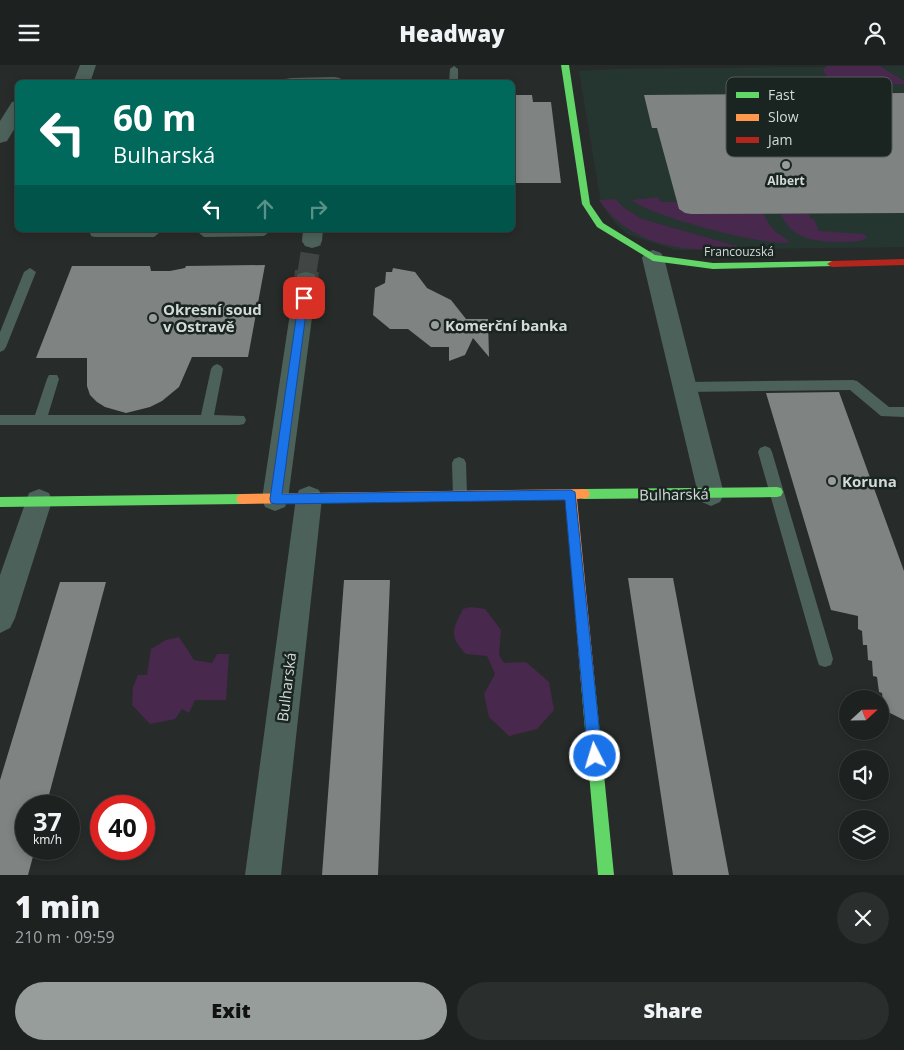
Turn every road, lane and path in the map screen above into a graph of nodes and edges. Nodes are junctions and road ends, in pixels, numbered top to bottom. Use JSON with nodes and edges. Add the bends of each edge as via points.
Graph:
{"nodes":[{"id":1,"x":88,"y":65,"type":"edge"},
{"id":2,"x":565,"y":65,"type":"edge"},
{"id":3,"x":454,"y":69,"type":"dead end"},
{"id":4,"x":335,"y":76,"type":"edge"},
{"id":5,"x":82,"y":80,"type":"edge"},
{"id":6,"x":309,"y":80,"type":"edge"},
{"id":7,"x":454,"y":80,"type":"edge"},
{"id":8,"x":15,"y":111,"type":"edge"},
{"id":9,"x":0,"y":137,"type":"edge"},
{"id":10,"x":95,"y":233,"type":"dead end"},
{"id":11,"x":154,"y":233,"type":"dead end"},
{"id":12,"x":204,"y":233,"type":"dead end"},
{"id":13,"x":264,"y":233,"type":"dead end"},
{"id":14,"x":653,"y":258,"type":"junction"},
{"id":15,"x":904,"y":262,"type":"edge"},
{"id":16,"x":30,"y":272,"type":"dead end"},
{"id":17,"x":306,"y":280,"type":"tunnel mouth"},
{"id":18,"x":0,"y":347,"type":"edge"},
{"id":19,"x":217,"y":369,"type":"dead end"},
{"id":20,"x":53,"y":379,"type":"dead end"},
{"id":21,"x":685,"y":387,"type":"junction"},
{"id":22,"x":904,"y":412,"type":"edge"},
{"id":23,"x":0,"y":420,"type":"edge"},
{"id":24,"x":40,"y":420,"type":"junction"},
{"id":25,"x":206,"y":420,"type":"junction"},
{"id":26,"x":239,"y":421,"type":"dead end"},
{"id":27,"x":765,"y":452,"type":"dead end"},
{"id":28,"x":459,"y":463,"type":"dead end"},
{"id":29,"x":777,"y":492,"type":"junction"},
{"id":30,"x":711,"y":494,"type":"junction"},
{"id":31,"x":571,"y":495,"type":"junction"},
{"id":32,"x":460,"y":497,"type":"junction"},
{"id":33,"x":309,"y":498,"type":"junction"},
{"id":34,"x":276,"y":499,"type":"junction"},
{"id":35,"x":40,"y":501,"type":"junction"},
{"id":36,"x":0,"y":502,"type":"edge"},
{"id":37,"x":0,"y":618,"type":"edge"},
{"id":38,"x":825,"y":659,"type":"dead end"},
{"id":39,"x":264,"y":875,"type":"edge"},
{"id":40,"x":606,"y":875,"type":"edge"}],
"edges":[{"from":1,"to":5,"type":"street"},
{"from":2,"to":14,"type":"street","name":"Francouzská","via":[[586,204],[600,225]]},
{"from":3,"to":7,"type":"lane"},
{"from":4,"to":6,"type":"street"},
{"from":8,"to":9,"type":"street"},
{"from":10,"to":11,"type":"lane"},
{"from":12,"to":13,"type":"lane"},
{"from":14,"to":15,"type":"street","name":"Francouzská","via":[[713,266]]},
{"from":14,"to":21,"type":"street"},
{"from":16,"to":18,"type":"lane"},
{"from":17,"to":34,"type":"street"},
{"from":19,"to":25,"type":"lane"},
{"from":20,"to":24,"type":"lane"},
{"from":21,"to":22,"type":"lane","via":[[853,385],[886,413]]},
{"from":21,"to":30,"type":"street"},
{"from":23,"to":24,"type":"lane"},
{"from":24,"to":25,"type":"lane"},
{"from":25,"to":26,"type":"lane"},
{"from":27,"to":29,"type":"lane"},
{"from":28,"to":32,"type":"lane"},
{"from":29,"to":30,"type":"street","name":"Bulharská"},
{"from":29,"to":38,"type":"lane"},
{"from":30,"to":31,"type":"street","name":"Bulharská"},
{"from":31,"to":32,"type":"street","name":"Bulharská"},
{"from":31,"to":40,"type":"street"},
{"from":32,"to":33,"type":"street","name":"Bulharská"},
{"from":33,"to":34,"type":"street","name":"Bulharská"},
{"from":33,"to":39,"type":"street","name":"Bulharská"},
{"from":34,"to":35,"type":"street","name":"Bulharská"},
{"from":35,"to":36,"type":"street","name":"Bulharská"},
{"from":35,"to":37,"type":"street"}]}
